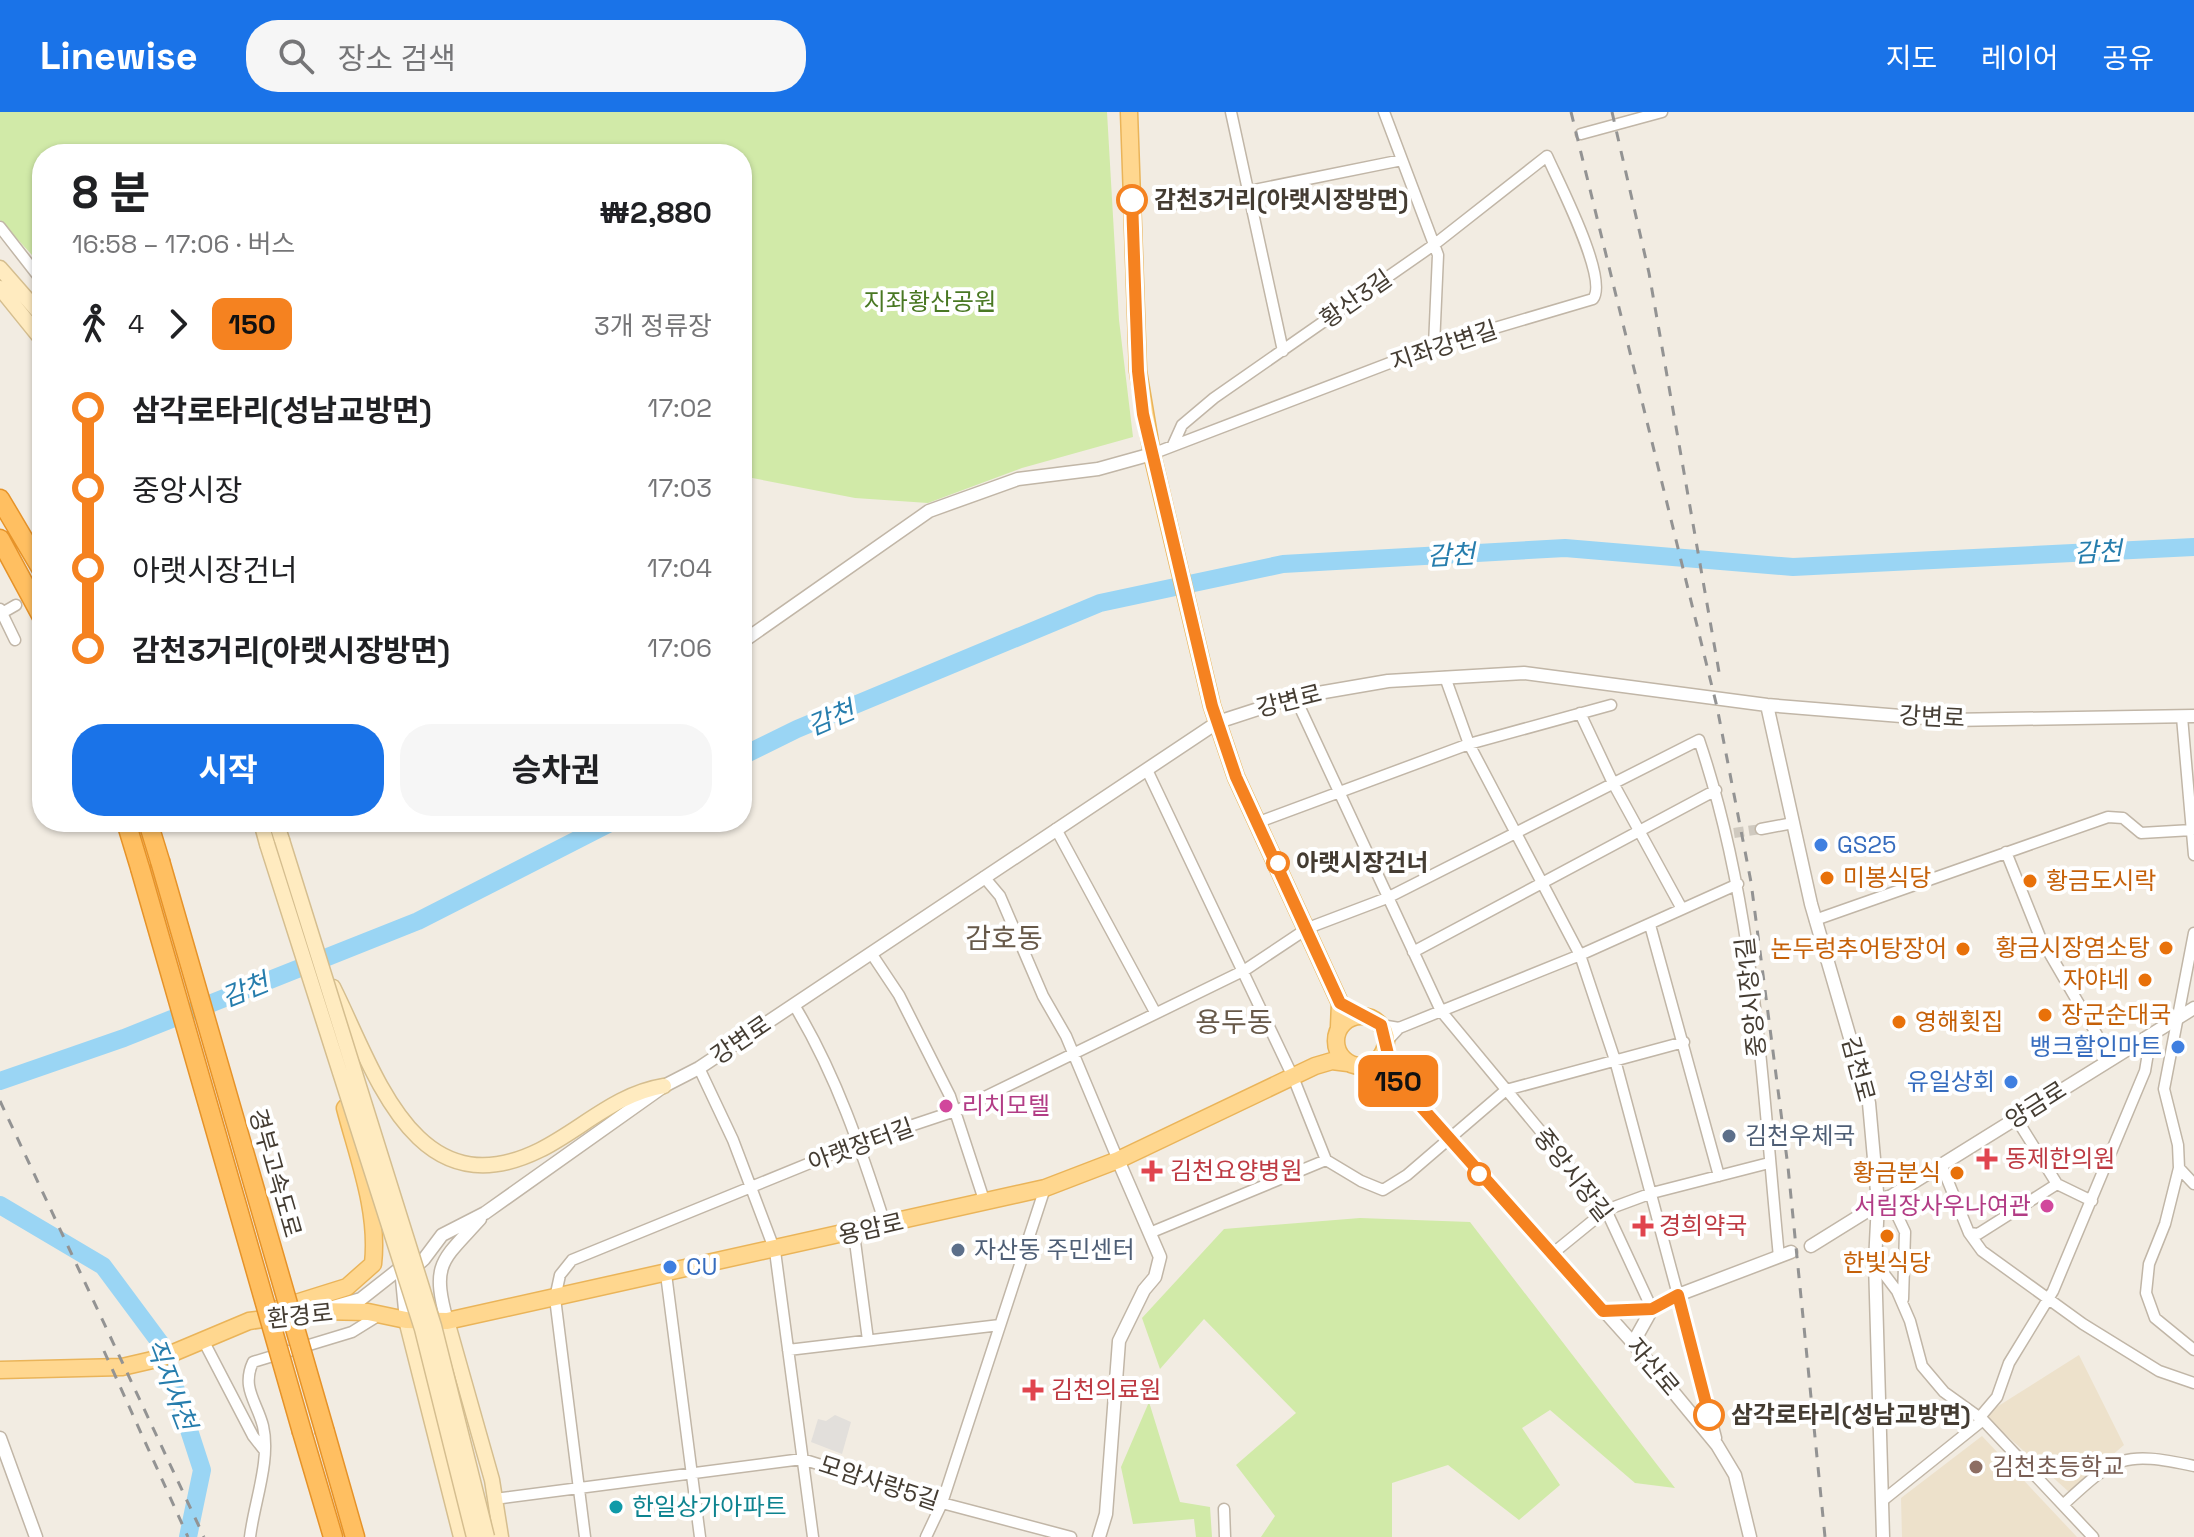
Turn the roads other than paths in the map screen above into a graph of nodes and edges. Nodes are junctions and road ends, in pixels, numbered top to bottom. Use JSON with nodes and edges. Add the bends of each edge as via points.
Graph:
{"nodes":[{"id":1,"x":1129,"y":112,"type":"edge"},
{"id":2,"x":1231,"y":112,"type":"edge"},
{"id":3,"x":1384,"y":112,"type":"edge"},
{"id":4,"x":1662,"y":112,"type":"edge"},
{"id":5,"x":1581,"y":134,"type":"dead end"},
{"id":6,"x":1547,"y":156,"type":"joint"},
{"id":7,"x":1402,"y":160,"type":"junction"},
{"id":8,"x":1245,"y":192,"type":"junction"},
{"id":9,"x":1180,"y":205,"type":"dead end"},
{"id":10,"x":0,"y":227,"type":"edge"},
{"id":11,"x":1435,"y":244,"type":"junction"},
{"id":12,"x":0,"y":268,"type":"edge"},
{"id":13,"x":32,"y":268,"type":"edge"},
{"id":14,"x":0,"y":288,"type":"edge"},
{"id":15,"x":32,"y":305,"type":"edge"},
{"id":16,"x":32,"y":328,"type":"edge"},
{"id":17,"x":1434,"y":346,"type":"junction"},
{"id":18,"x":1283,"y":351,"type":"junction"},
{"id":19,"x":1173,"y":445,"type":"junction"},
{"id":20,"x":1152,"y":454,"type":"junction"},
{"id":21,"x":0,"y":499,"type":"edge"},
{"id":22,"x":0,"y":539,"type":"edge"},
{"id":23,"x":32,"y":553,"type":"edge"},
{"id":24,"x":32,"y":598,"type":"edge"},
{"id":25,"x":16,"y":605,"type":"dead end"},
{"id":26,"x":1,"y":611,"type":"edge"},
{"id":27,"x":752,"y":635,"type":"edge"},
{"id":28,"x":15,"y":640,"type":"dead end"},
{"id":29,"x":1445,"y":677,"type":"junction"},
{"id":30,"x":1295,"y":697,"type":"junction"},
{"id":31,"x":1611,"y":705,"type":"dead end"},
{"id":32,"x":1767,"y":705,"type":"junction"},
{"id":33,"x":1580,"y":713,"type":"junction"},
{"id":34,"x":2188,"y":716,"type":"edge"},
{"id":35,"x":1218,"y":722,"type":"junction"},
{"id":36,"x":1699,"y":740,"type":"joint"},
{"id":37,"x":1469,"y":744,"type":"junction"},
{"id":38,"x":1148,"y":772,"type":"junction"},
{"id":39,"x":1613,"y":783,"type":"junction"},
{"id":40,"x":1716,"y":790,"type":"junction"},
{"id":41,"x":1337,"y":792,"type":"junction"},
{"id":42,"x":1259,"y":822,"type":"junction"},
{"id":43,"x":1793,"y":823,"type":"junction"},
{"id":44,"x":1056,"y":829,"type":"junction"},
{"id":45,"x":1761,"y":829,"type":"tunnel mouth"},
{"id":46,"x":1640,"y":830,"type":"junction"},
{"id":47,"x":2192,"y":830,"type":"edge"},
{"id":48,"x":1517,"y":831,"type":"junction"},
{"id":49,"x":129,"y":832,"type":"edge"},
{"id":50,"x":151,"y":832,"type":"edge"},
{"id":51,"x":268,"y":832,"type":"edge"},
{"id":52,"x":276,"y":832,"type":"edge"},
{"id":53,"x":275,"y":842,"type":"junction"},
{"id":54,"x":2006,"y":852,"type":"junction"},
{"id":55,"x":2194,"y":855,"type":"edge"},
{"id":56,"x":984,"y":877,"type":"junction"},
{"id":57,"x":1543,"y":880,"type":"junction"},
{"id":58,"x":1738,"y":884,"type":"junction"},
{"id":59,"x":1387,"y":898,"type":"junction"},
{"id":60,"x":1682,"y":909,"type":"junction"},
{"id":61,"x":1815,"y":920,"type":"junction"},
{"id":62,"x":1650,"y":925,"type":"junction"},
{"id":63,"x":1308,"y":928,"type":"junction"},
{"id":64,"x":2194,"y":933,"type":"edge"},
{"id":65,"x":1413,"y":952,"type":"junction"},
{"id":66,"x":871,"y":953,"type":"junction"},
{"id":67,"x":1580,"y":955,"type":"junction"},
{"id":68,"x":316,"y":969,"type":"junction"},
{"id":69,"x":1243,"y":971,"type":"junction"},
{"id":70,"x":1340,"y":1003,"type":"junction"},
{"id":71,"x":794,"y":1005,"type":"junction"},
{"id":72,"x":2194,"y":1008,"type":"edge"},
{"id":73,"x":1441,"y":1011,"type":"junction"},
{"id":74,"x":1155,"y":1012,"type":"junction"},
{"id":75,"x":1359,"y":1015,"type":"junction"},
{"id":76,"x":2177,"y":1018,"type":"junction"},
{"id":77,"x":1337,"y":1034,"type":"junction"},
{"id":78,"x":2151,"y":1035,"type":"junction"},
{"id":79,"x":1384,"y":1039,"type":"junction"},
{"id":80,"x":1684,"y":1042,"type":"junction"},
{"id":81,"x":1073,"y":1052,"type":"junction"},
{"id":82,"x":2111,"y":1059,"type":"junction"},
{"id":83,"x":1615,"y":1060,"type":"junction"},
{"id":84,"x":1357,"y":1064,"type":"junction"},
{"id":85,"x":1315,"y":1066,"type":"junction"},
{"id":86,"x":699,"y":1068,"type":"junction"},
{"id":87,"x":1393,"y":1075,"type":"junction"},
{"id":88,"x":1293,"y":1077,"type":"junction"},
{"id":89,"x":664,"y":1086,"type":"junction"},
{"id":90,"x":1506,"y":1090,"type":"junction"},
{"id":91,"x":954,"y":1111,"type":"junction"},
{"id":92,"x":2016,"y":1118,"type":"junction"},
{"id":93,"x":1448,"y":1140,"type":"junction"},
{"id":94,"x":859,"y":1143,"type":"junction"},
{"id":95,"x":1118,"y":1160,"type":"junction"},
{"id":96,"x":1326,"y":1160,"type":"junction"},
{"id":97,"x":1769,"y":1163,"type":"junction"},
{"id":98,"x":1941,"y":1164,"type":"junction"},
{"id":99,"x":2179,"y":1168,"type":"junction"},
{"id":100,"x":1719,"y":1176,"type":"junction"},
{"id":101,"x":2057,"y":1184,"type":"junction"},
{"id":102,"x":2194,"y":1184,"type":"edge"},
{"id":103,"x":751,"y":1186,"type":"junction"},
{"id":104,"x":1045,"y":1188,"type":"junction"},
{"id":105,"x":1652,"y":1193,"type":"junction"},
{"id":106,"x":1883,"y":1200,"type":"junction"},
{"id":107,"x":2092,"y":1201,"type":"junction"},
{"id":108,"x":985,"y":1203,"type":"junction"},
{"id":109,"x":1606,"y":1210,"type":"junction"},
{"id":110,"x":485,"y":1213,"type":"junction"},
{"id":111,"x":886,"y":1227,"type":"junction"},
{"id":112,"x":1152,"y":1232,"type":"junction"},
{"id":113,"x":1969,"y":1233,"type":"junction"},
{"id":114,"x":854,"y":1234,"type":"junction"},
{"id":115,"x":442,"y":1235,"type":"junction"},
{"id":116,"x":1811,"y":1246,"type":"dead end"},
{"id":117,"x":775,"y":1251,"type":"junction"},
{"id":118,"x":1552,"y":1254,"type":"junction"},
{"id":119,"x":1785,"y":1255,"type":"joint"},
{"id":120,"x":1875,"y":1262,"type":"junction"},
{"id":121,"x":666,"y":1274,"type":"junction"},
{"id":122,"x":1678,"y":1295,"type":"junction"},
{"id":123,"x":555,"y":1298,"type":"junction"},
{"id":124,"x":2048,"y":1299,"type":"junction"},
{"id":125,"x":1903,"y":1305,"type":"junction"},
{"id":126,"x":1652,"y":1309,"type":"junction"},
{"id":127,"x":319,"y":1311,"type":"junction"},
{"id":128,"x":1603,"y":1311,"type":"junction"},
{"id":129,"x":382,"y":1313,"type":"junction"},
{"id":130,"x":406,"y":1320,"type":"junction"},
{"id":131,"x":249,"y":1321,"type":"junction"},
{"id":132,"x":447,"y":1321,"type":"junction"},
{"id":133,"x":1000,"y":1325,"type":"junction"},
{"id":134,"x":868,"y":1340,"type":"junction"},
{"id":135,"x":200,"y":1342,"type":"junction"},
{"id":136,"x":1633,"y":1343,"type":"junction"},
{"id":137,"x":788,"y":1350,"type":"junction"},
{"id":138,"x":2194,"y":1350,"type":"edge"},
{"id":139,"x":10,"y":1371,"type":"edge"},
{"id":140,"x":2194,"y":1383,"type":"edge"},
{"id":141,"x":0,"y":1387,"type":"edge"},
{"id":142,"x":1982,"y":1418,"type":"junction"},
{"id":143,"x":0,"y":1438,"type":"edge"},
{"id":144,"x":1717,"y":1445,"type":"junction"},
{"id":145,"x":264,"y":1450,"type":"junction"},
{"id":146,"x":802,"y":1459,"type":"junction"},
{"id":147,"x":2194,"y":1466,"type":"edge"},
{"id":148,"x":692,"y":1475,"type":"junction"},
{"id":149,"x":579,"y":1489,"type":"junction"},
{"id":150,"x":495,"y":1499,"type":"junction"},
{"id":151,"x":1882,"y":1501,"type":"junction"},
{"id":152,"x":942,"y":1503,"type":"junction"},
{"id":153,"x":2064,"y":1504,"type":"junction"},
{"id":154,"x":1224,"y":1509,"type":"dead end"},
{"id":155,"x":36,"y":1537,"type":"edge"},
{"id":156,"x":250,"y":1537,"type":"edge"},
{"id":157,"x":333,"y":1537,"type":"edge"},
{"id":158,"x":355,"y":1537,"type":"edge"},
{"id":159,"x":461,"y":1537,"type":"edge"},
{"id":160,"x":474,"y":1537,"type":"edge"},
{"id":161,"x":487,"y":1537,"type":"edge"},
{"id":162,"x":501,"y":1537,"type":"edge"},
{"id":163,"x":585,"y":1537,"type":"edge"},
{"id":164,"x":700,"y":1537,"type":"edge"},
{"id":165,"x":813,"y":1537,"type":"edge"},
{"id":166,"x":926,"y":1537,"type":"edge"},
{"id":167,"x":1071,"y":1537,"type":"edge"},
{"id":168,"x":1099,"y":1537,"type":"edge"},
{"id":169,"x":1225,"y":1537,"type":"edge"},
{"id":170,"x":1750,"y":1537,"type":"edge"},
{"id":171,"x":1883,"y":1537,"type":"edge"},
{"id":172,"x":2093,"y":1537,"type":"edge"}],
"edges":[{"from":1,"to":20,"type":"main road","via":[[1138,371]]},
{"from":2,"to":8,"type":"street"},
{"from":3,"to":7,"type":"street"},
{"from":4,"to":5,"type":"street"},
{"from":6,"to":11,"type":"street","name":"황산3길"},
{"from":6,"to":17,"type":"street","name":"지좌강변길","via":[[1582,234],[1597,296]]},
{"from":7,"to":8,"type":"street"},
{"from":7,"to":11,"type":"street"},
{"from":8,"to":9,"type":"street"},
{"from":8,"to":18,"type":"street"},
{"from":10,"to":13,"type":"street"},
{"from":11,"to":17,"type":"street"},
{"from":11,"to":18,"type":"street","name":"황산3길"},
{"from":12,"to":15,"type":"main road"},
{"from":14,"to":16,"type":"main road"},
{"from":17,"to":19,"type":"street","name":"지좌강변길"},
{"from":18,"to":19,"type":"street","name":"황산3길","via":[[1182,425]]},
{"from":19,"to":20,"type":"street","name":"지좌강변길"},
{"from":20,"to":27,"type":"street","via":[[1098,469],[1018,479],[929,511]]},
{"from":20,"to":35,"type":"main road"},
{"from":21,"to":23,"type":"highway"},
{"from":22,"to":24,"type":"highway"},
{"from":25,"to":26,"type":"street"},
{"from":26,"to":28,"type":"street"},
{"from":29,"to":30,"type":"street","name":"강변로"},
{"from":29,"to":32,"type":"street","name":"강변로","via":[[1524,673]]},
{"from":29,"to":37,"type":"street"},
{"from":30,"to":35,"type":"street","name":"강변로"},
{"from":30,"to":41,"type":"street","name":"중앙시장길"},
{"from":31,"to":33,"type":"street"},
{"from":32,"to":34,"type":"street","name":"강변로","via":[[1950,720]]},
{"from":32,"to":43,"type":"street","name":"김천로"},
{"from":33,"to":37,"type":"street"},
{"from":33,"to":39,"type":"street"},
{"from":34,"to":47,"type":"street"},
{"from":35,"to":38,"type":"street","name":"강변로"},
{"from":35,"to":42,"type":"main road","via":[[1236,777]]},
{"from":36,"to":39,"type":"street","name":"아랫장터길"},
{"from":36,"to":40,"type":"street","name":"중앙시장1길"},
{"from":37,"to":41,"type":"street"},
{"from":37,"to":48,"type":"street"},
{"from":38,"to":44,"type":"street","name":"강변로"},
{"from":38,"to":69,"type":"street"},
{"from":39,"to":46,"type":"street"},
{"from":39,"to":48,"type":"street","name":"아랫장터길"},
{"from":40,"to":46,"type":"street"},
{"from":40,"to":58,"type":"street","name":"중앙시장1길"},
{"from":41,"to":42,"type":"street"},
{"from":41,"to":59,"type":"street","name":"중앙시장길"},
{"from":42,"to":63,"type":"main road"},
{"from":43,"to":45,"type":"street"},
{"from":43,"to":61,"type":"street","name":"김천로"},
{"from":44,"to":56,"type":"street","name":"강변로"},
{"from":44,"to":74,"type":"street"},
{"from":46,"to":57,"type":"street"},
{"from":46,"to":60,"type":"street"},
{"from":47,"to":54,"type":"street","via":[[2141,833],[2115,816]]},
{"from":47,"to":55,"type":"street"},
{"from":48,"to":57,"type":"street"},
{"from":48,"to":59,"type":"street","name":"아랫장터길"},
{"from":49,"to":157,"type":"highway","name":"경부고속도로","bridge":true},
{"from":50,"to":158,"type":"highway","name":"경부고속도로","bridge":true},
{"from":51,"to":53,"type":"main road"},
{"from":52,"to":53,"type":"main road"},
{"from":53,"to":68,"type":"main road","bridge":true},
{"from":54,"to":61,"type":"street"},
{"from":54,"to":82,"type":"street","via":[[2040,937]]},
{"from":56,"to":66,"type":"street","name":"강변로"},
{"from":56,"to":81,"type":"street","via":[[1000,896]]},
{"from":57,"to":65,"type":"street"},
{"from":57,"to":67,"type":"street"},
{"from":58,"to":60,"type":"street"},
{"from":58,"to":97,"type":"street","name":"중앙시장1길"},
{"from":59,"to":63,"type":"street","name":"아랫장터길"},
{"from":59,"to":65,"type":"street","name":"중앙시장길"},
{"from":60,"to":62,"type":"street"},
{"from":61,"to":106,"type":"street","name":"김천로","via":[[1869,1103]]},
{"from":62,"to":67,"type":"street"},
{"from":62,"to":80,"type":"street"},
{"from":63,"to":69,"type":"street","name":"아랫장터길"},
{"from":63,"to":70,"type":"main road"},
{"from":64,"to":76,"type":"street"},
{"from":65,"to":73,"type":"street","name":"중앙시장길"},
{"from":66,"to":71,"type":"street","name":"강변로"},
{"from":66,"to":91,"type":"street","via":[[899,995]]},
{"from":67,"to":73,"type":"street"},
{"from":67,"to":83,"type":"street"},
{"from":68,"to":89,"type":"main road","bridge":true,"via":[[388,1102],[418,1141],[466,1164],[514,1160],[632,1093]]},
{"from":68,"to":131,"type":"main road","bridge":true,"via":[[376,1237],[373,1264],[347,1287]]},
{"from":68,"to":160,"type":"main road","bridge":true,"via":[[422,1329]]},
{"from":68,"to":161,"type":"main road","bridge":true,"via":[[434,1326]]},
{"from":69,"to":74,"type":"street","name":"아랫장터길"},
{"from":69,"to":88,"type":"street"},
{"from":70,"to":75,"type":"main road"},
{"from":70,"to":77,"type":"main road"},
{"from":71,"to":86,"type":"street","name":"강변로"},
{"from":71,"to":94,"type":"street","via":[[817,1044]]},
{"from":72,"to":76,"type":"street","name":"양금로"},
{"from":73,"to":79,"type":"street"},
{"from":73,"to":90,"type":"street","name":"중앙시장길"},
{"from":74,"to":81,"type":"street","name":"아랫장터길"},
{"from":75,"to":77,"type":"main road"},
{"from":75,"to":79,"type":"main road"},
{"from":76,"to":78,"type":"street","name":"양금로"},
{"from":76,"to":99,"type":"street","via":[[2164,1089]]},
{"from":77,"to":84,"type":"main road","via":[[1341,1058]]},
{"from":77,"to":85,"type":"main road","via":[[1326,1059]]},
{"from":78,"to":82,"type":"street","name":"양금로"},
{"from":78,"to":107,"type":"street","via":[[2145,1071]]},
{"from":79,"to":84,"type":"main road","via":[[1373,1063]]},
{"from":79,"to":87,"type":"street"},
{"from":80,"to":83,"type":"street"},
{"from":80,"to":100,"type":"street"},
{"from":81,"to":91,"type":"street","name":"아랫장터길"},
{"from":81,"to":95,"type":"street"},
{"from":82,"to":92,"type":"street","name":"양금로"},
{"from":83,"to":90,"type":"street"},
{"from":83,"to":105,"type":"street"},
{"from":84,"to":85,"type":"main road","via":[[1332,1061]]},
{"from":84,"to":87,"type":"street"},
{"from":85,"to":88,"type":"main road","name":"용암로"},
{"from":86,"to":89,"type":"street","name":"강변로"},
{"from":86,"to":103,"type":"street"},
{"from":87,"to":93,"type":"street","name":"자산로"},
{"from":88,"to":95,"type":"main road","name":"용암로"},
{"from":88,"to":96,"type":"street"},
{"from":89,"to":110,"type":"street","name":"강변로"},
{"from":90,"to":93,"type":"street"},
{"from":90,"to":109,"type":"street","name":"중앙시장길"},
{"from":91,"to":94,"type":"street","name":"아랫장터길"},
{"from":91,"to":108,"type":"street"},
{"from":92,"to":98,"type":"street","name":"양금로"},
{"from":92,"to":101,"type":"street"},
{"from":93,"to":96,"type":"street","via":[[1383,1190]]},
{"from":93,"to":118,"type":"street","name":"자산로"},
{"from":94,"to":103,"type":"street","name":"아랫장터길"},
{"from":94,"to":111,"type":"street"},
{"from":95,"to":104,"type":"main road","name":"용암로"},
{"from":95,"to":112,"type":"street"},
{"from":96,"to":112,"type":"street"},
{"from":97,"to":100,"type":"street"},
{"from":97,"to":119,"type":"street","name":"중앙시장1길"},
{"from":98,"to":106,"type":"street","name":"양금로"},
{"from":98,"to":113,"type":"street"},
{"from":99,"to":102,"type":"street"},
{"from":99,"to":138,"type":"street","via":[[2149,1264],[2146,1293],[2155,1318]]},
{"from":100,"to":105,"type":"street"},
{"from":101,"to":107,"type":"street"},
{"from":101,"to":113,"type":"street","via":[[1978,1234]]},
{"from":103,"to":117,"type":"street"},
{"from":103,"to":123,"type":"street","name":"아랫장터길","via":[[572,1260],[560,1275]]},
{"from":104,"to":108,"type":"main road","name":"용암로"},
{"from":104,"to":133,"type":"street"},
{"from":105,"to":109,"type":"street"},
{"from":105,"to":122,"type":"street"},
{"from":106,"to":116,"type":"street"},
{"from":106,"to":120,"type":"street","name":"김천로"},
{"from":106,"to":125,"type":"street","via":[[1905,1232]]},
{"from":107,"to":124,"type":"street"},
{"from":108,"to":111,"type":"main road","name":"용암로"},
{"from":109,"to":118,"type":"street"},
{"from":109,"to":126,"type":"street","name":"중앙시장길"},
{"from":110,"to":115,"type":"street","name":"강변로"},
{"from":110,"to":132,"type":"street","name":"강변로","via":[[439,1270],[437,1286]]},
{"from":111,"to":114,"type":"main road","name":"용암로"},
{"from":112,"to":168,"type":"street","via":[[1160,1257],[1155,1277],[1119,1341],[1106,1514]]},
{"from":113,"to":124,"type":"street","via":[[1982,1251]]},
{"from":114,"to":117,"type":"main road","name":"용암로"},
{"from":114,"to":134,"type":"street"},
{"from":115,"to":127,"type":"street","via":[[361,1299]]},
{"from":115,"to":130,"type":"street","name":"강변로","via":[[402,1279]]},
{"from":117,"to":121,"type":"main road","name":"용암로"},
{"from":117,"to":137,"type":"street"},
{"from":118,"to":128,"type":"street","name":"자산로"},
{"from":119,"to":122,"type":"street"},
{"from":120,"to":125,"type":"street"},
{"from":120,"to":151,"type":"street","name":"김천로"},
{"from":121,"to":123,"type":"main road","name":"용암로"},
{"from":121,"to":148,"type":"street"},
{"from":122,"to":126,"type":"street"},
{"from":122,"to":144,"type":"street"},
{"from":123,"to":132,"type":"main road","name":"용암로"},
{"from":123,"to":149,"type":"street"},
{"from":124,"to":140,"type":"street","via":[[2159,1371]]},
{"from":124,"to":142,"type":"street"},
{"from":125,"to":142,"type":"street","via":[[1922,1366],[1944,1392]]},
{"from":126,"to":128,"type":"street"},
{"from":126,"to":136,"type":"street"},
{"from":127,"to":129,"type":"main road","name":"환경로"},
{"from":127,"to":131,"type":"main road","name":"환경로"},
{"from":128,"to":136,"type":"street","name":"자산로"},
{"from":129,"to":130,"type":"main road","name":"환경로"},
{"from":129,"to":145,"type":"street","via":[[352,1332],[253,1362],[246,1383],[263,1427]]},
{"from":130,"to":132,"type":"main road","name":"용암로"},
{"from":130,"to":159,"type":"main road"},
{"from":131,"to":135,"type":"main road","name":"환경로"},
{"from":132,"to":150,"type":"main road"},
{"from":133,"to":134,"type":"street"},
{"from":133,"to":152,"type":"street"},
{"from":134,"to":137,"type":"street"},
{"from":135,"to":139,"type":"main road","name":"환경로","via":[[122,1367]]},
{"from":135,"to":145,"type":"street"},
{"from":136,"to":144,"type":"street","name":"자산로"},
{"from":137,"to":146,"type":"street"},
{"from":139,"to":141,"type":"main road"},
{"from":142,"to":151,"type":"street"},
{"from":142,"to":153,"type":"street"},
{"from":143,"to":155,"type":"street"},
{"from":144,"to":170,"type":"street","name":"자산로","via":[[1735,1475]]},
{"from":145,"to":156,"type":"street"},
{"from":146,"to":148,"type":"street","name":"모암사랑5길"},
{"from":146,"to":152,"type":"street","name":"모암사랑5길"},
{"from":146,"to":165,"type":"street"},
{"from":147,"to":153,"type":"street","via":[[2126,1457],[2100,1471]]},
{"from":148,"to":149,"type":"street","name":"모암사랑5길"},
{"from":148,"to":164,"type":"street"},
{"from":149,"to":150,"type":"street","name":"모암사랑5길"},
{"from":149,"to":163,"type":"street"},
{"from":150,"to":162,"type":"main road"},
{"from":151,"to":171,"type":"street","name":"김천로"},
{"from":152,"to":166,"type":"street"},
{"from":152,"to":167,"type":"street","name":"모암사랑5길"},
{"from":153,"to":172,"type":"street"},
{"from":154,"to":169,"type":"street"}]}
